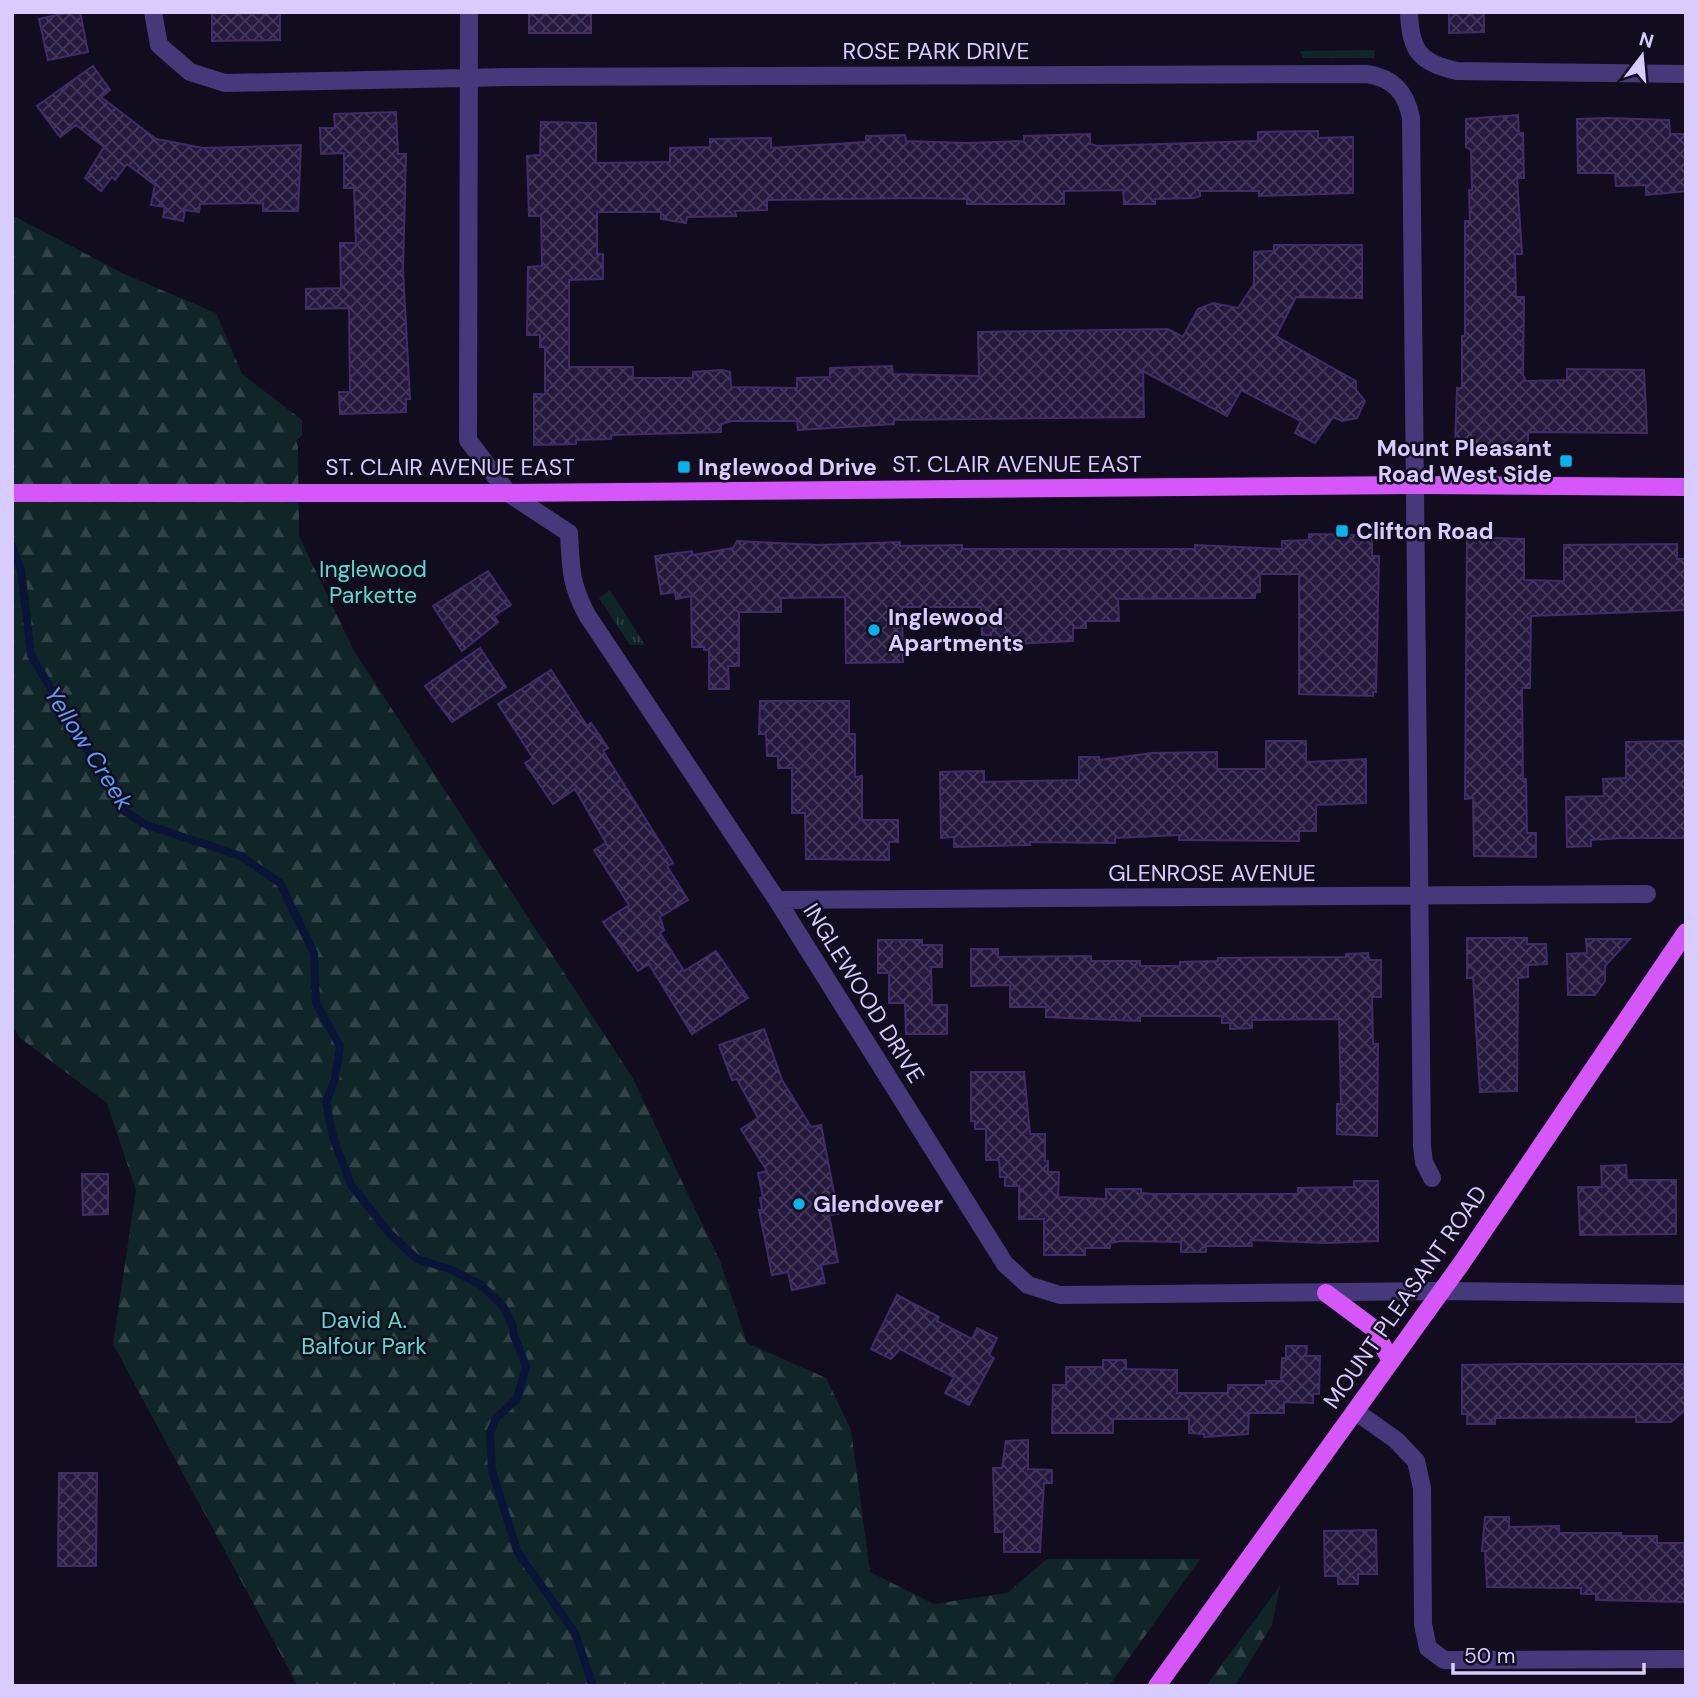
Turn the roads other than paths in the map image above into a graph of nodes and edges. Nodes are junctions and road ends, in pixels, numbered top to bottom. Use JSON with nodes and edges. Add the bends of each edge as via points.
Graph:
{"nodes":[{"id":1,"x":153,"y":12,"type":"edge"},
{"id":2,"x":469,"y":12,"type":"edge"},
{"id":3,"x":1409,"y":12,"type":"edge"},
{"id":4,"x":1686,"y":74,"type":"edge"},
{"id":5,"x":471,"y":78,"type":"junction"},
{"id":6,"x":1414,"y":485,"type":"junction"},
{"id":7,"x":1686,"y":487,"type":"edge"},
{"id":8,"x":12,"y":493,"type":"edge"},
{"id":9,"x":508,"y":493,"type":"junction"},
{"id":10,"x":1647,"y":894,"type":"dead end"},
{"id":11,"x":1418,"y":896,"type":"junction"},
{"id":12,"x":777,"y":900,"type":"junction"},
{"id":13,"x":1686,"y":932,"type":"edge"},
{"id":14,"x":1433,"y":1178,"type":"dead end"},
{"id":15,"x":1441,"y":1291,"type":"junction"},
{"id":16,"x":1326,"y":1293,"type":"junction"},
{"id":17,"x":1686,"y":1294,"type":"edge"},
{"id":18,"x":1390,"y":1359,"type":"junction"},
{"id":19,"x":1354,"y":1410,"type":"junction"},
{"id":20,"x":1686,"y":1659,"type":"edge"},
{"id":21,"x":1157,"y":1686,"type":"edge"}],
"edges":[{"from":1,"to":5,"type":"street","name":"ROSE PARK DRIVE","via":[[159,45],[190,72],[225,83]]},
{"from":2,"to":5,"type":"street","name":"INGLEWOOD DRIVE"},
{"from":3,"to":4,"type":"street","via":[[1411,41],[1421,58],[1457,72]]},
{"from":5,"to":6,"type":"street","name":"ROSE PARK DRIVE","via":[[1379,76],[1408,99],[1411,118]]},
{"from":5,"to":9,"type":"street","name":"INGLEWOOD DRIVE","via":[[468,440]]},
{"from":6,"to":7,"type":"main road","name":"ST. CLAIR AVENUE EAST"},
{"from":6,"to":9,"type":"main road","name":"ST. CLAIR AVENUE EAST"},
{"from":6,"to":11,"type":"street"},
{"from":8,"to":9,"type":"main road","name":"ST. CLAIR AVENUE EAST"},
{"from":9,"to":12,"type":"street","name":"INGLEWOOD DRIVE","via":[[569,533],[569,569],[587,615]]},
{"from":10,"to":11,"type":"street","name":"GLENROSE AVENUE"},
{"from":11,"to":12,"type":"street","name":"GLENROSE AVENUE"},
{"from":11,"to":14,"type":"street","via":[[1422,1146]]},
{"from":12,"to":16,"type":"street","name":"INGLEWOOD DRIVE","via":[[1004,1264],[1028,1285],[1060,1295]]},
{"from":13,"to":15,"type":"main road","name":"MOUNT PLEASANT ROAD"},
{"from":15,"to":16,"type":"street","name":"INGLEWOOD DRIVE"},
{"from":15,"to":17,"type":"street","name":"INGLEWOOD DRIVE"},
{"from":15,"to":18,"type":"main road","name":"MOUNT PLEASANT ROAD"},
{"from":16,"to":18,"type":"main road","via":[[1373,1328]]},
{"from":18,"to":19,"type":"main road","name":"MOUNT PLEASANT ROAD"},
{"from":19,"to":20,"type":"street","via":[[1396,1440],[1416,1461],[1422,1488],[1422,1612],[1428,1648],[1444,1660]]},
{"from":19,"to":21,"type":"main road","name":"MOUNT PLEASANT ROAD"}]}
